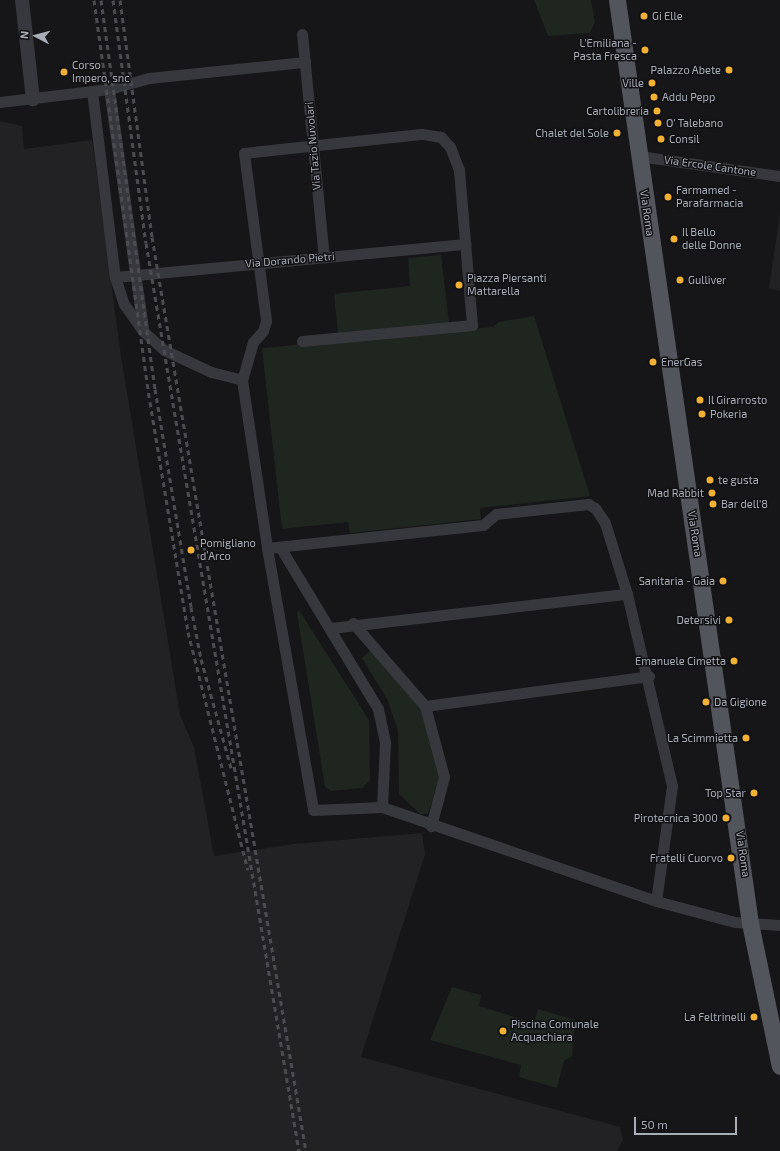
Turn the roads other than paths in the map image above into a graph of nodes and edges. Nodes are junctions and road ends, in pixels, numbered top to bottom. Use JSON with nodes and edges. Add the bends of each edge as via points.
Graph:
{"nodes":[{"id":1,"x":22,"y":0,"type":"edge"},
{"id":2,"x":616,"y":0,"type":"edge"},
{"id":3,"x":302,"y":34,"type":"dead end"},
{"id":4,"x":305,"y":62,"type":"junction"},
{"id":5,"x":109,"y":89,"type":"junction"},
{"id":6,"x":92,"y":91,"type":"junction"},
{"id":7,"x":33,"y":98,"type":"junction"},
{"id":8,"x":0,"y":102,"type":"edge"},
{"id":9,"x":312,"y":146,"type":"junction"},
{"id":10,"x":639,"y":156,"type":"junction"},
{"id":11,"x":780,"y":176,"type":"edge"},
{"id":12,"x":465,"y":244,"type":"junction"},
{"id":13,"x":324,"y":257,"type":"junction"},
{"id":14,"x":256,"y":262,"type":"junction"},
{"id":15,"x":115,"y":277,"type":"junction"},
{"id":16,"x":134,"y":277,"type":"junction"},
{"id":17,"x":146,"y":335,"type":"junction"},
{"id":18,"x":302,"y":341,"type":"dead end"},
{"id":19,"x":242,"y":380,"type":"junction"},
{"id":20,"x":280,"y":546,"type":"junction"},
{"id":21,"x":267,"y":548,"type":"junction"},
{"id":22,"x":627,"y":594,"type":"junction"},
{"id":23,"x":353,"y":624,"type":"junction"},
{"id":24,"x":331,"y":628,"type":"junction"},
{"id":25,"x":649,"y":676,"type":"junction"},
{"id":26,"x":425,"y":706,"type":"junction"},
{"id":27,"x":382,"y":807,"type":"junction"},
{"id":28,"x":436,"y":828,"type":"junction"},
{"id":29,"x":656,"y":901,"type":"junction"},
{"id":30,"x":750,"y":923,"type":"junction"},
{"id":31,"x":780,"y":925,"type":"edge"},
{"id":32,"x":780,"y":1064,"type":"edge"}],
"edges":[{"from":1,"to":7,"type":"street"},
{"from":2,"to":10,"type":"main road","name":"Via Roma"},
{"from":3,"to":4,"type":"street","name":"Via Tazio Nuvolari"},
{"from":4,"to":5,"type":"street","via":[[149,78]]},
{"from":4,"to":9,"type":"street","name":"Via Tazio Nuvolari"},
{"from":5,"to":6,"type":"street"},
{"from":5,"to":16,"type":"street"},
{"from":6,"to":7,"type":"street"},
{"from":6,"to":15,"type":"street"},
{"from":7,"to":8,"type":"street"},
{"from":9,"to":12,"type":"street","via":[[421,134],[441,137],[450,147],[459,170]]},
{"from":9,"to":13,"type":"street","name":"Via Tazio Nuvolari"},
{"from":9,"to":14,"type":"street","via":[[244,153]]},
{"from":10,"to":11,"type":"street","name":"Via Ercole Cantone"},
{"from":10,"to":30,"type":"main road","name":"Via Roma"},
{"from":12,"to":13,"type":"street","name":"Via Dorando Pietri"},
{"from":12,"to":18,"type":"street","via":[[472,325]]},
{"from":13,"to":14,"type":"street","name":"Via Dorando Pietri"},
{"from":14,"to":16,"type":"street","name":"Via Dorando Pietri"},
{"from":14,"to":19,"type":"street","via":[[266,321],[263,331],[253,342]]},
{"from":15,"to":16,"type":"street","name":"Via Dorando Pietri"},
{"from":15,"to":17,"type":"street","via":[[124,304]]},
{"from":16,"to":17,"type":"street"},
{"from":17,"to":19,"type":"street","via":[[170,353],[211,372]]},
{"from":19,"to":21,"type":"street"},
{"from":20,"to":21,"type":"street"},
{"from":20,"to":22,"type":"street","via":[[483,524],[496,514],[588,504],[595,508],[605,523]]},
{"from":20,"to":24,"type":"street"},
{"from":21,"to":27,"type":"street","via":[[313,810]]},
{"from":22,"to":23,"type":"street"},
{"from":22,"to":25,"type":"street"},
{"from":23,"to":24,"type":"street"},
{"from":23,"to":26,"type":"street"},
{"from":24,"to":27,"type":"street","via":[[378,709],[385,743]]},
{"from":25,"to":26,"type":"street"},
{"from":25,"to":29,"type":"street","via":[[672,786]]},
{"from":26,"to":28,"type":"street","via":[[444,777]]},
{"from":27,"to":28,"type":"street"},
{"from":28,"to":29,"type":"street"},
{"from":29,"to":30,"type":"street","via":[[735,922]]},
{"from":30,"to":31,"type":"street"},
{"from":30,"to":32,"type":"main road","name":"Via Roma"}]}
